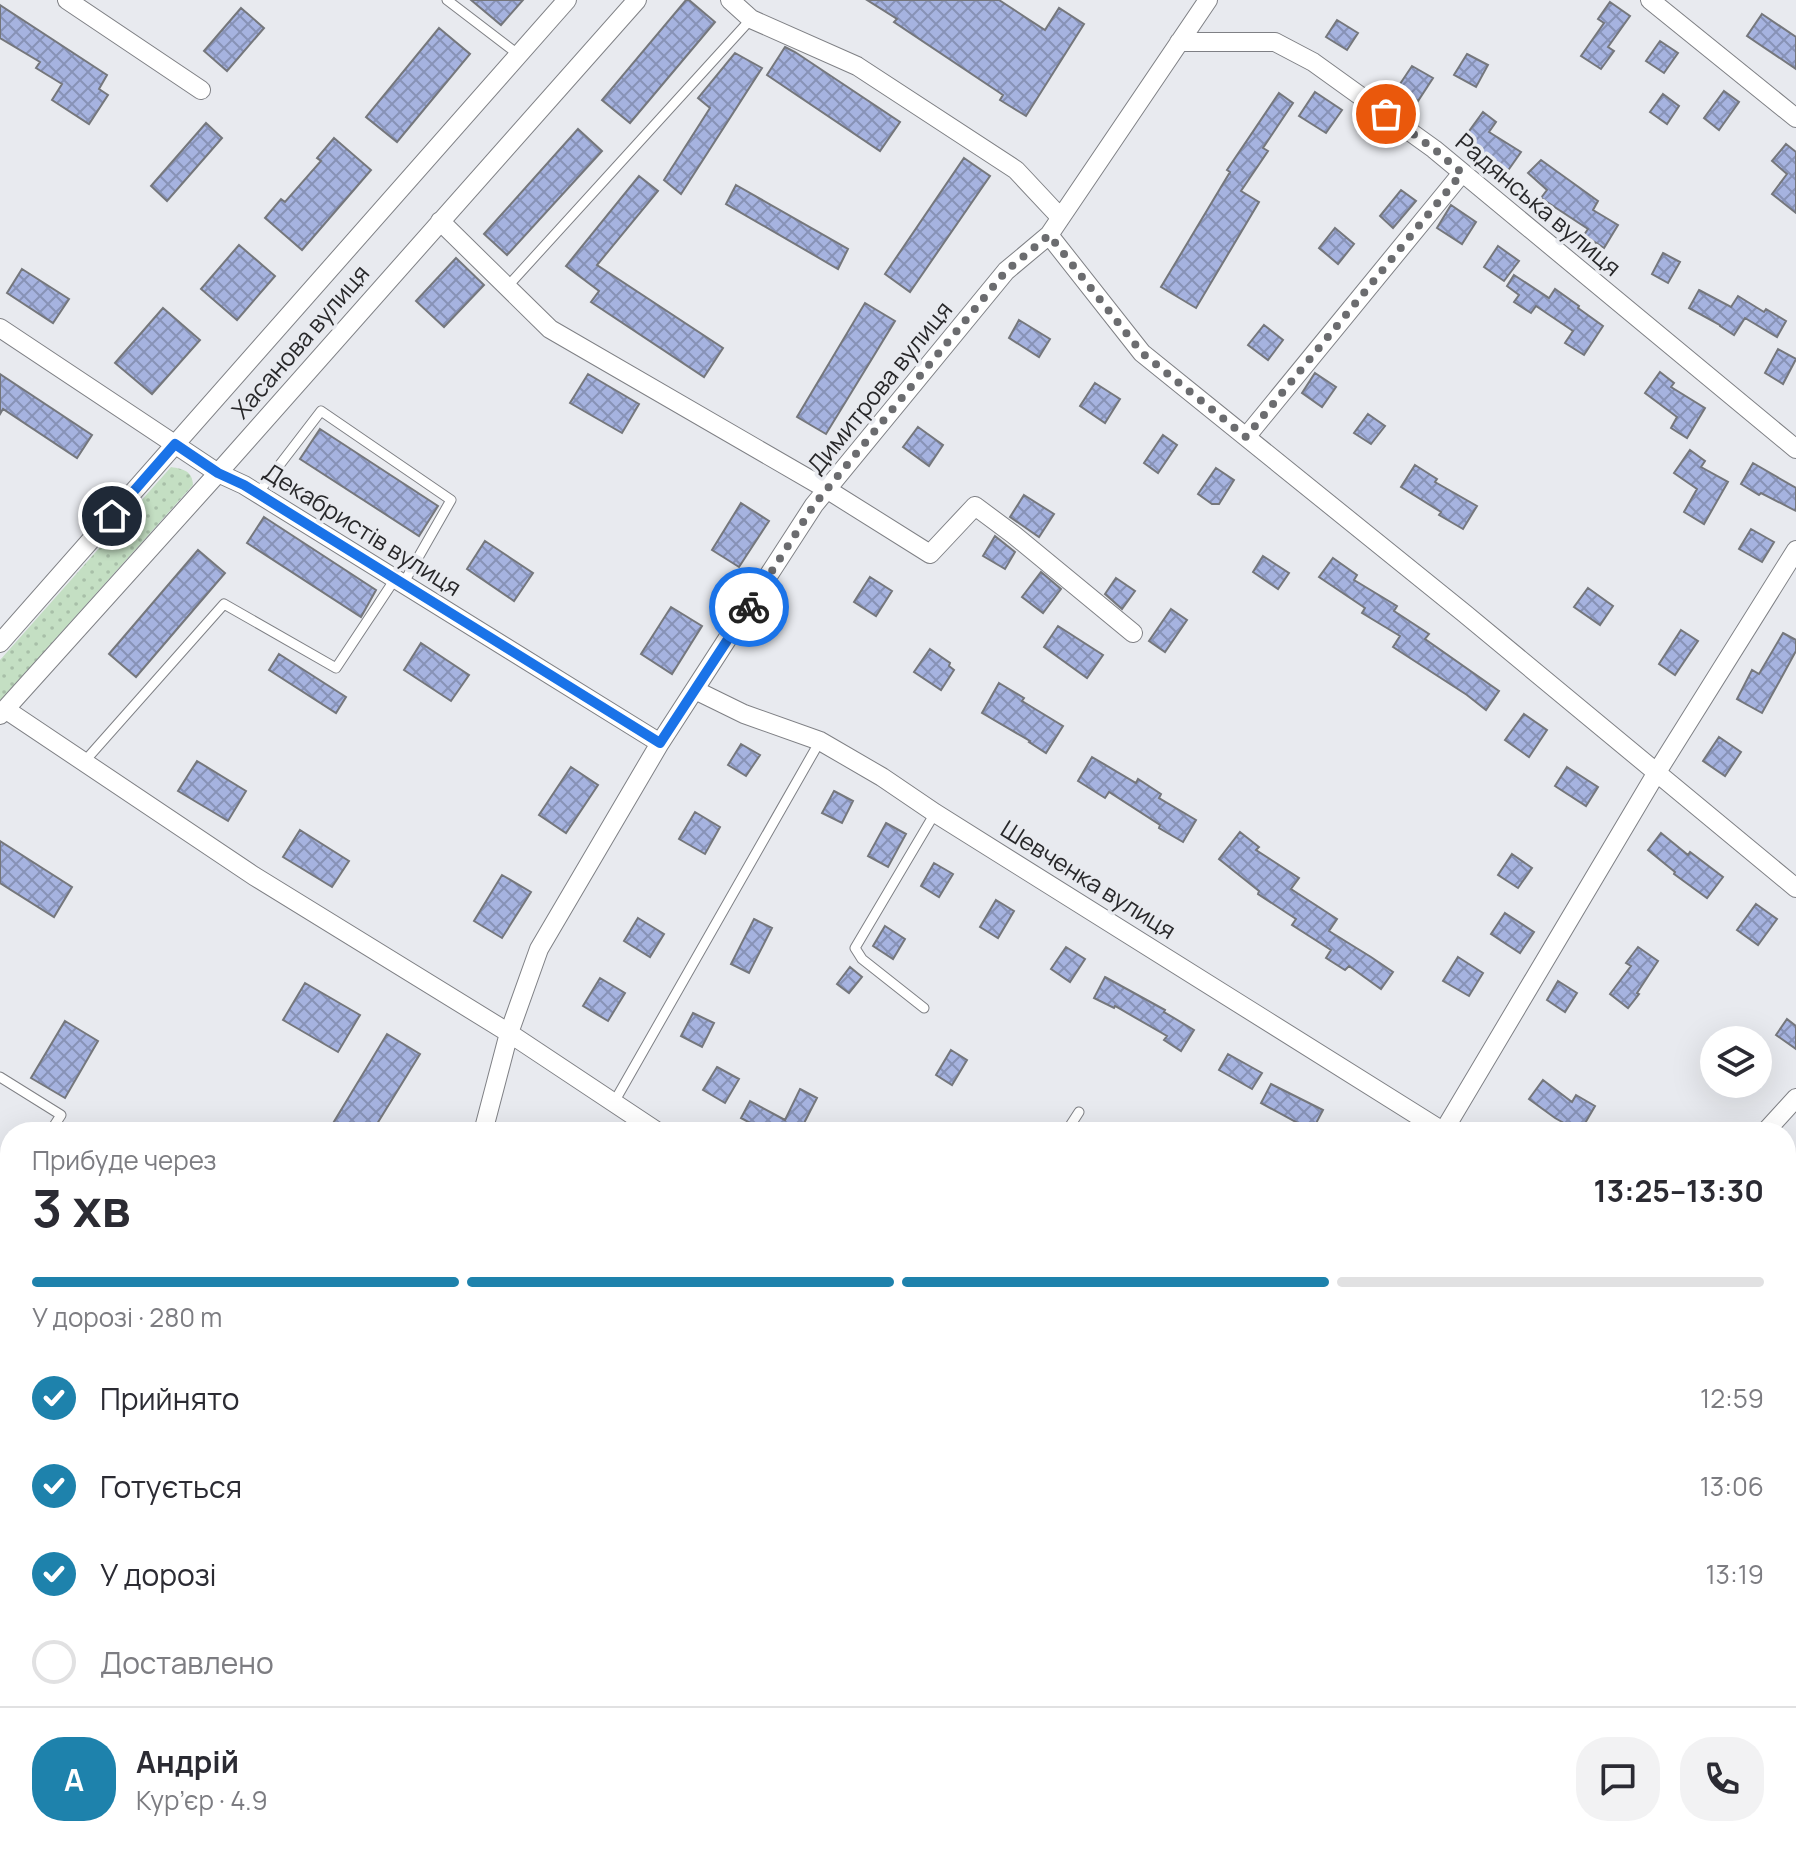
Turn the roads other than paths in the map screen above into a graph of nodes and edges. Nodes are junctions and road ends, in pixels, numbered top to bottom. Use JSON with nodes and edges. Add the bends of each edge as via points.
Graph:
{"nodes":[{"id":1,"x":67,"y":0,"type":"edge"},
{"id":2,"x":447,"y":0,"type":"edge"},
{"id":3,"x":567,"y":0,"type":"edge"},
{"id":4,"x":637,"y":0,"type":"edge"},
{"id":5,"x":730,"y":0,"type":"edge"},
{"id":6,"x":1208,"y":0,"type":"edge"},
{"id":7,"x":1650,"y":0,"type":"edge"},
{"id":8,"x":751,"y":19,"type":"junction"},
{"id":9,"x":1179,"y":42,"type":"junction"},
{"id":10,"x":519,"y":55,"type":"junction"},
{"id":11,"x":201,"y":90,"type":"dead end"},
{"id":12,"x":1796,"y":118,"type":"edge"},
{"id":13,"x":1462,"y":173,"type":"junction"},
{"id":14,"x":1060,"y":217,"type":"junction"},
{"id":15,"x":440,"y":221,"type":"junction"},
{"id":16,"x":1049,"y":235,"type":"junction"},
{"id":17,"x":507,"y":287,"type":"junction"},
{"id":18,"x":0,"y":328,"type":"edge"},
{"id":19,"x":1246,"y":437,"type":"junction"},
{"id":20,"x":175,"y":444,"type":"junction"},
{"id":21,"x":1796,"y":449,"type":"edge"},
{"id":22,"x":218,"y":473,"type":"junction"},
{"id":23,"x":828,"y":490,"type":"junction"},
{"id":24,"x":258,"y":493,"type":"junction"},
{"id":25,"x":1796,"y":550,"type":"edge"},
{"id":26,"x":399,"y":581,"type":"junction"},
{"id":27,"x":1133,"y":633,"type":"dead end"},
{"id":28,"x":0,"y":643,"type":"edge"},
{"id":29,"x":695,"y":690,"type":"junction"},
{"id":30,"x":3,"y":712,"type":"edge"},
{"id":31,"x":820,"y":741,"type":"junction"},
{"id":32,"x":660,"y":743,"type":"junction"},
{"id":33,"x":84,"y":762,"type":"junction"},
{"id":34,"x":1657,"y":772,"type":"junction"},
{"id":35,"x":935,"y":813,"type":"junction"},
{"id":36,"x":1796,"y":888,"type":"edge"},
{"id":37,"x":924,"y":1008,"type":"dead end"},
{"id":38,"x":509,"y":1033,"type":"junction"},
{"id":39,"x":0,"y":1077,"type":"edge"},
{"id":40,"x":1796,"y":1098,"type":"edge"},
{"id":41,"x":613,"y":1104,"type":"junction"},
{"id":42,"x":1079,"y":1112,"type":"dead end"},
{"id":43,"x":56,"y":1122,"type":"edge"},
{"id":44,"x":486,"y":1122,"type":"edge"},
{"id":45,"x":642,"y":1122,"type":"edge"},
{"id":46,"x":1072,"y":1122,"type":"edge"},
{"id":47,"x":1427,"y":1122,"type":"edge"},
{"id":48,"x":1449,"y":1122,"type":"edge"},
{"id":49,"x":1774,"y":1122,"type":"edge"}],
"edges":[{"from":1,"to":11,"type":"street"},
{"from":2,"to":10,"type":"lane"},
{"from":3,"to":10,"type":"street","name":"Хасанова вулиця"},
{"from":4,"to":15,"type":"street","name":"Хасанова вулиця"},
{"from":5,"to":8,"type":"street"},
{"from":6,"to":9,"type":"street","name":"Димитрова вулиця"},
{"from":7,"to":12,"type":"street"},
{"from":8,"to":14,"type":"street","via":[[857,66],[1016,170]]},
{"from":8,"to":17,"type":"lane"},
{"from":9,"to":13,"type":"street","name":"Радянська вулиця","via":[[1275,42],[1313,62]]},
{"from":9,"to":14,"type":"street","name":"Димитрова вулиця"},
{"from":10,"to":20,"type":"street","name":"Хасанова вулиця"},
{"from":13,"to":19,"type":"street"},
{"from":13,"to":21,"type":"street","name":"Радянська вулиця"},
{"from":14,"to":16,"type":"street","name":"Димитрова вулиця"},
{"from":15,"to":17,"type":"street"},
{"from":15,"to":22,"type":"street","name":"Хасанова вулиця"},
{"from":16,"to":19,"type":"street","via":[[1142,353]]},
{"from":16,"to":23,"type":"street","name":"Димитрова вулиця","via":[[1006,271]]},
{"from":17,"to":23,"type":"street","via":[[550,329]]},
{"from":18,"to":20,"type":"street","name":"Декабристів вулиця"},
{"from":19,"to":34,"type":"street"},
{"from":20,"to":22,"type":"street","name":"Декабристів вулиця"},
{"from":20,"to":28,"type":"street","name":"Хасанова вулиця"},
{"from":22,"to":24,"type":"street","name":"Декабристів вулиця"},
{"from":22,"to":30,"type":"street","name":"Хасанова вулиця"},
{"from":23,"to":27,"type":"street","via":[[930,554],[975,506]]},
{"from":23,"to":29,"type":"street","name":"Димитрова вулиця"},
{"from":24,"to":26,"type":"street","name":"Декабристів вулиця"},
{"from":24,"to":26,"type":"lane","via":[[321,411],[451,500]]},
{"from":25,"to":34,"type":"street"},
{"from":26,"to":32,"type":"street","name":"Декабристів вулиця"},
{"from":26,"to":33,"type":"lane","via":[[336,668],[224,604]]},
{"from":29,"to":31,"type":"street","name":"Шевченка вулиця"},
{"from":29,"to":32,"type":"street","name":"Димитрова вулиця"},
{"from":30,"to":33,"type":"street"},
{"from":31,"to":35,"type":"street","name":"Шевченка вулиця"},
{"from":31,"to":41,"type":"lane"},
{"from":32,"to":38,"type":"street","name":"Димитрова вулиця","via":[[539,949]]},
{"from":33,"to":38,"type":"street","via":[[254,876]]},
{"from":34,"to":36,"type":"street"},
{"from":34,"to":48,"type":"street"},
{"from":35,"to":37,"type":"lane","via":[[855,948]]},
{"from":35,"to":47,"type":"street","name":"Шевченка вулиця"},
{"from":38,"to":41,"type":"street"},
{"from":38,"to":44,"type":"street","name":"Димитрова вулиця"},
{"from":39,"to":43,"type":"lane","via":[[61,1115]]},
{"from":40,"to":49,"type":"street"},
{"from":41,"to":45,"type":"street"},
{"from":42,"to":46,"type":"lane"}]}
